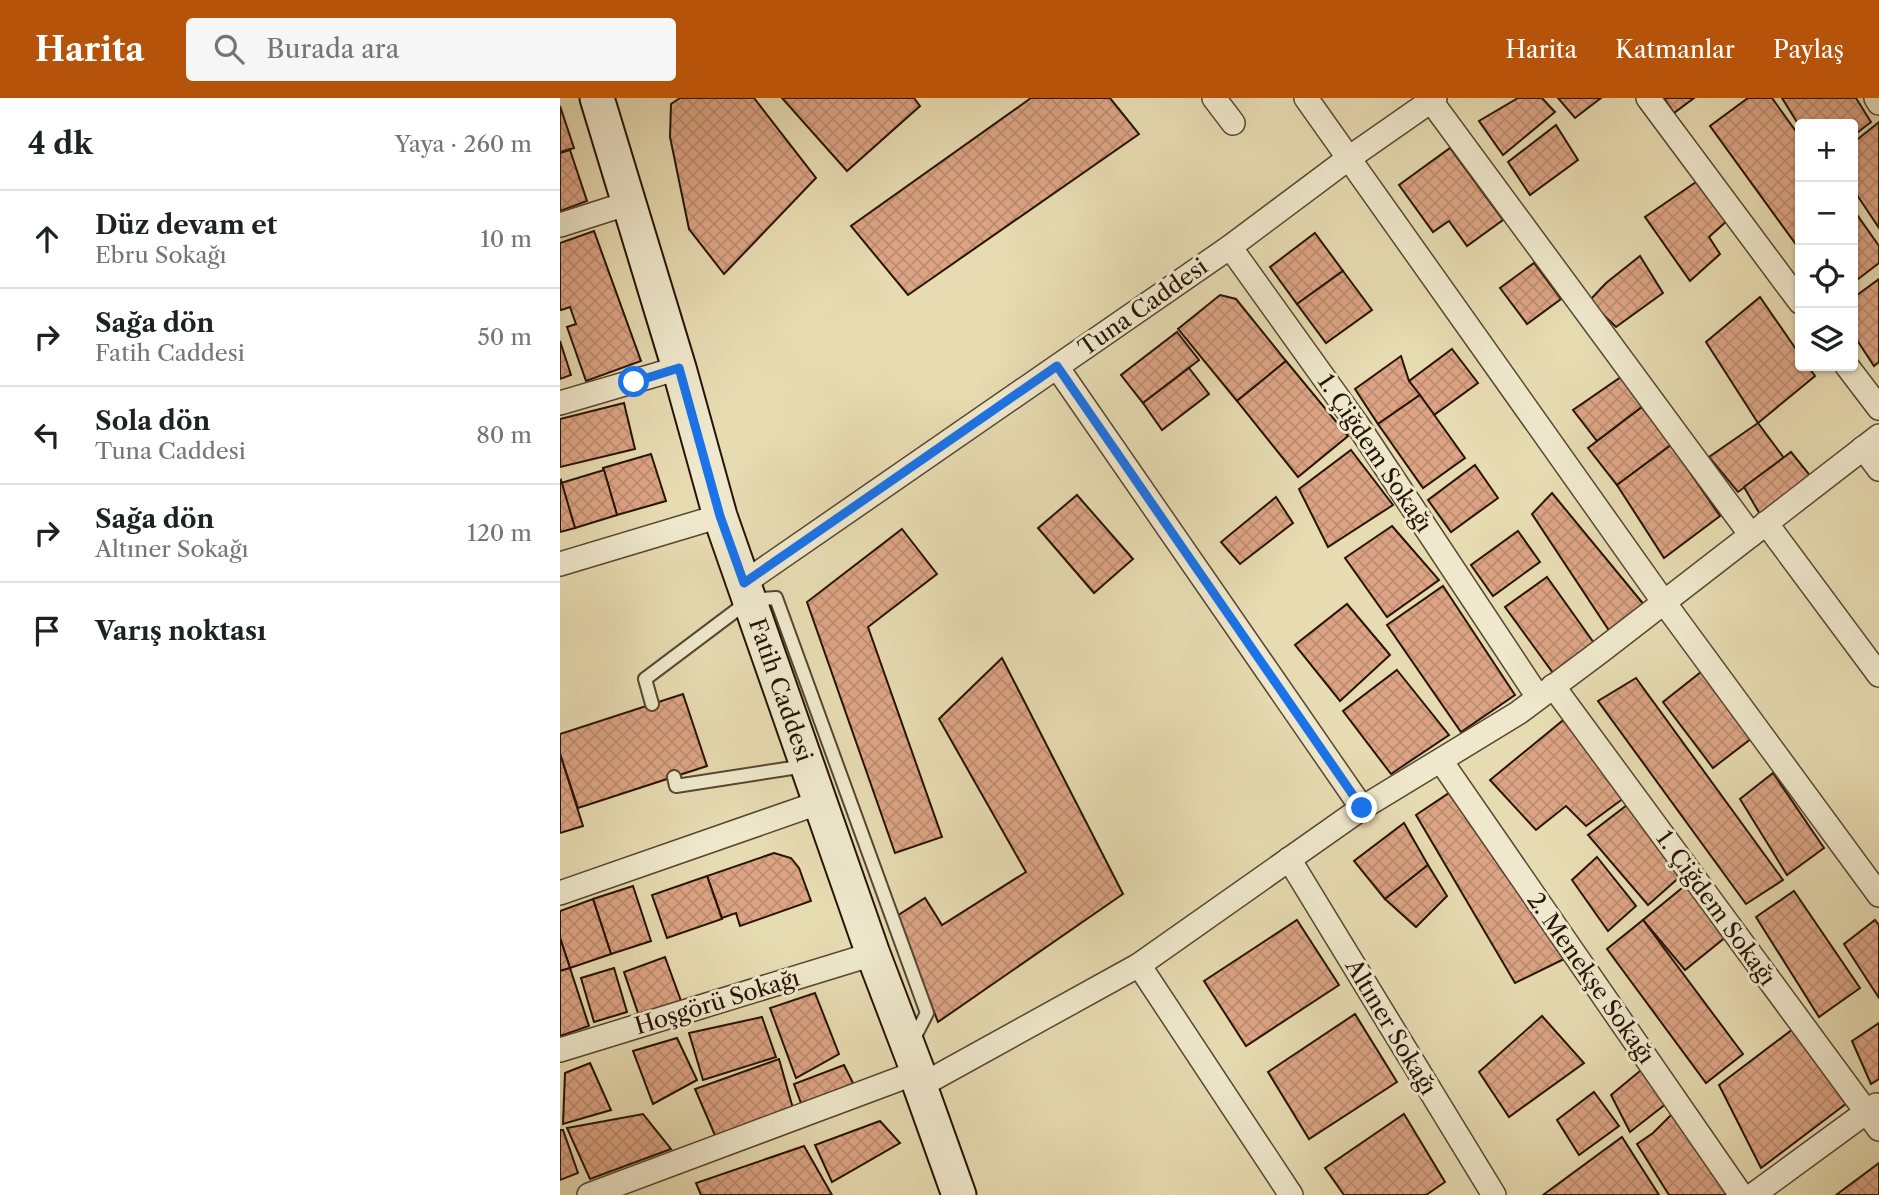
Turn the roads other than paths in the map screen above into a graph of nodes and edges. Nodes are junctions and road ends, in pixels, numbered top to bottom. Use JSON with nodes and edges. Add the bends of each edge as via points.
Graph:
{"nodes":[{"id":1,"x":597,"y":98,"type":"edge"},
{"id":2,"x":1214,"y":98,"type":"edge"},
{"id":3,"x":1306,"y":98,"type":"edge"},
{"id":4,"x":1648,"y":98,"type":"edge"},
{"id":5,"x":1876,"y":98,"type":"edge"},
{"id":6,"x":1433,"y":99,"type":"edge"},
{"id":7,"x":1879,"y":103,"type":"edge"},
{"id":8,"x":1233,"y":123,"type":"dead end"},
{"id":9,"x":1349,"y":158,"type":"junction"},
{"id":10,"x":629,"y":202,"type":"junction"},
{"id":11,"x":560,"y":225,"type":"edge"},
{"id":12,"x":1230,"y":247,"type":"junction"},
{"id":13,"x":1795,"y":295,"type":"edge"},
{"id":14,"x":1057,"y":366,"type":"junction"},
{"id":15,"x":679,"y":368,"type":"junction"},
{"id":16,"x":1851,"y":371,"type":"edge"},
{"id":17,"x":560,"y":403,"type":"edge"},
{"id":18,"x":1879,"y":408,"type":"edge"},
{"id":19,"x":1871,"y":442,"type":"edge"},
{"id":20,"x":1879,"y":469,"type":"edge"},
{"id":21,"x":720,"y":516,"type":"junction"},
{"id":22,"x":1758,"y":529,"type":"junction"},
{"id":23,"x":560,"y":564,"type":"edge"},
{"id":24,"x":747,"y":591,"type":"junction"},
{"id":25,"x":1663,"y":601,"type":"junction"},
{"id":26,"x":1879,"y":675,"type":"edge"},
{"id":27,"x":1546,"y":691,"type":"junction"},
{"id":28,"x":652,"y":704,"type":"dead end"},
{"id":29,"x":1441,"y":761,"type":"junction"},
{"id":30,"x":808,"y":765,"type":"junction"},
{"id":31,"x":674,"y":777,"type":"dead end"},
{"id":32,"x":821,"y":802,"type":"junction"},
{"id":33,"x":1362,"y":808,"type":"junction"},
{"id":34,"x":1289,"y":859,"type":"junction"},
{"id":35,"x":860,"y":871,"type":"junction"},
{"id":36,"x":560,"y":893,"type":"edge"},
{"id":37,"x":1879,"y":895,"type":"edge"},
{"id":38,"x":873,"y":954,"type":"junction"},
{"id":39,"x":1139,"y":965,"type":"junction"},
{"id":40,"x":560,"y":1051,"type":"edge"},
{"id":41,"x":916,"y":1069,"type":"junction"},
{"id":42,"x":1875,"y":1115,"type":"edge"},
{"id":43,"x":589,"y":1195,"type":"edge"},
{"id":44,"x":959,"y":1195,"type":"edge"},
{"id":45,"x":1291,"y":1195,"type":"edge"},
{"id":46,"x":1493,"y":1195,"type":"edge"},
{"id":47,"x":1741,"y":1195,"type":"edge"},
{"id":48,"x":1754,"y":1195,"type":"edge"}],
"edges":[{"from":1,"to":10,"type":"main road","name":"Fatih Caddesi"},
{"from":2,"to":8,"type":"street"},
{"from":3,"to":9,"type":"street"},
{"from":4,"to":13,"type":"street"},
{"from":5,"to":7,"type":"street"},
{"from":6,"to":9,"type":"street","name":"Tuna Caddesi"},
{"from":6,"to":22,"type":"street"},
{"from":9,"to":12,"type":"street","name":"Tuna Caddesi"},
{"from":9,"to":25,"type":"street"},
{"from":10,"to":11,"type":"street"},
{"from":10,"to":15,"type":"main road","name":"Fatih Caddesi"},
{"from":12,"to":14,"type":"street","name":"Tuna Caddesi"},
{"from":12,"to":27,"type":"street","name":"1. Çiğdem Sokağı"},
{"from":14,"to":24,"type":"street","name":"Tuna Caddesi"},
{"from":14,"to":33,"type":"street"},
{"from":15,"to":17,"type":"street"},
{"from":15,"to":21,"type":"main road","name":"Fatih Caddesi"},
{"from":16,"to":18,"type":"street"},
{"from":19,"to":20,"type":"street"},
{"from":19,"to":22,"type":"street"},
{"from":21,"to":23,"type":"street"},
{"from":21,"to":24,"type":"main road","name":"Fatih Caddesi"},
{"from":22,"to":25,"type":"street"},
{"from":22,"to":26,"type":"street"},
{"from":24,"to":28,"type":"lane","via":[[645,679]]},
{"from":24,"to":30,"type":"main road","name":"Fatih Caddesi"},
{"from":24,"to":35,"type":"lane","via":[[776,598]]},
{"from":25,"to":27,"type":"street"},
{"from":25,"to":37,"type":"street"},
{"from":27,"to":29,"type":"street"},
{"from":27,"to":42,"type":"street","name":"1. Çiğdem Sokağı"},
{"from":29,"to":33,"type":"street"},
{"from":29,"to":47,"type":"street","name":"2. Menekşe Sokağı"},
{"from":30,"to":31,"type":"lane","via":[[676,786]]},
{"from":30,"to":32,"type":"main road","name":"Fatih Caddesi"},
{"from":32,"to":35,"type":"main road","name":"Fatih Caddesi"},
{"from":32,"to":36,"type":"street"},
{"from":33,"to":34,"type":"street"},
{"from":34,"to":39,"type":"street"},
{"from":34,"to":46,"type":"street","name":"Altıner Sokağı"},
{"from":35,"to":38,"type":"main road","name":"Fatih Caddesi"},
{"from":35,"to":41,"type":"lane","via":[[927,1013]]},
{"from":38,"to":40,"type":"street","name":"Hoşgörü Sokağı"},
{"from":38,"to":41,"type":"main road","name":"Fatih Caddesi"},
{"from":39,"to":41,"type":"street"},
{"from":39,"to":45,"type":"street"},
{"from":41,"to":43,"type":"street"},
{"from":41,"to":44,"type":"main road","name":"Fatih Caddesi"},
{"from":42,"to":48,"type":"street"}]}
